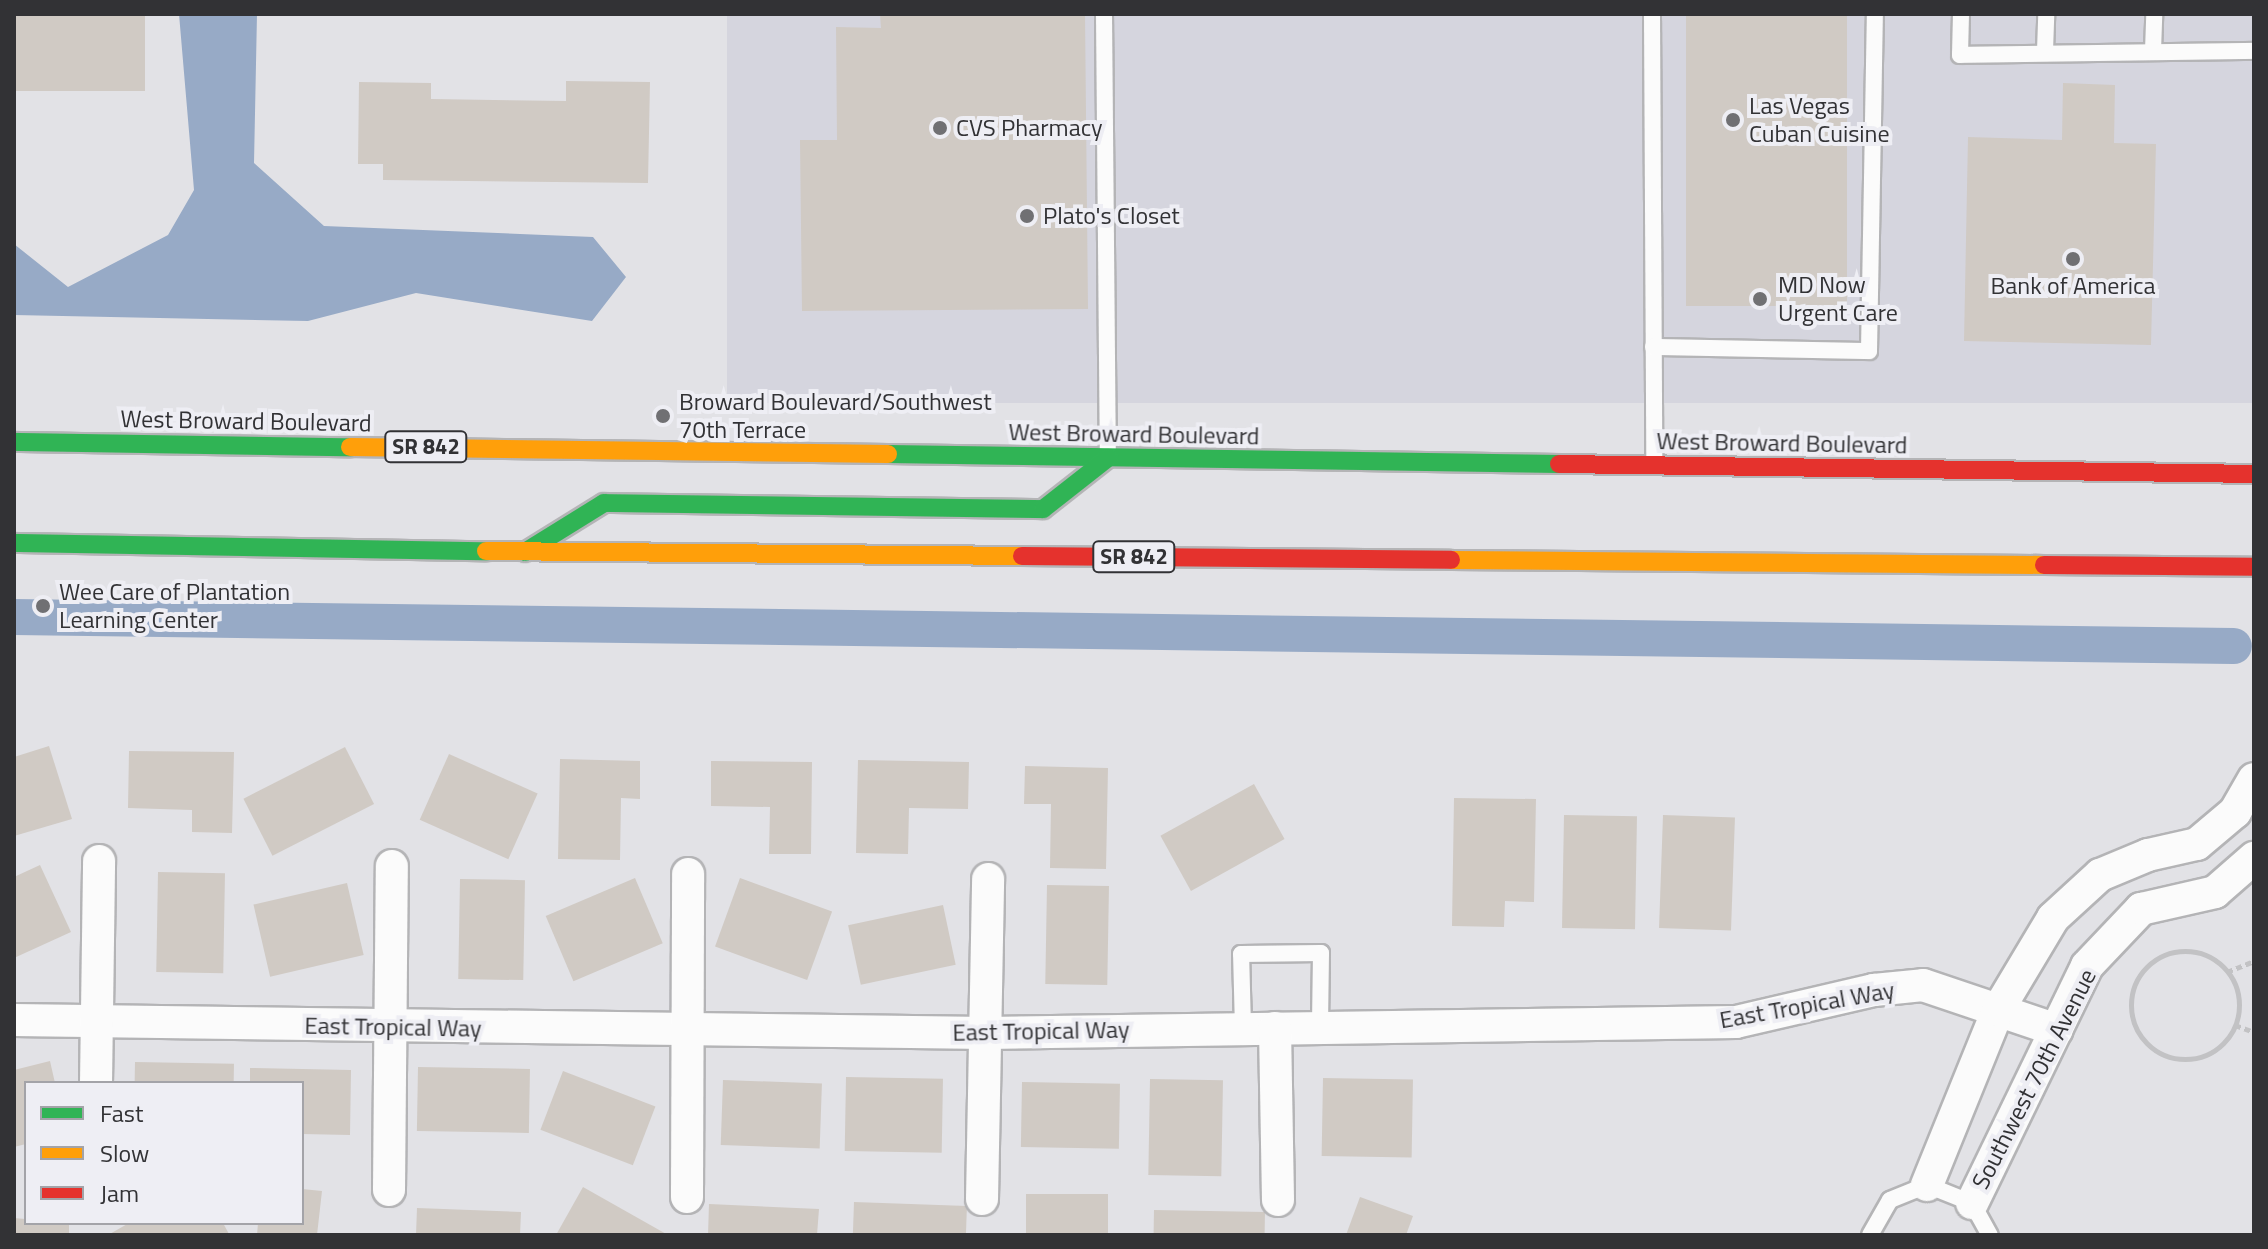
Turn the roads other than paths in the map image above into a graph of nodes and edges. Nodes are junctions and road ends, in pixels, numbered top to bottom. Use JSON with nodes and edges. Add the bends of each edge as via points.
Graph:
{"nodes":[{"id":1,"x":1104,"y":14,"type":"edge"},
{"id":2,"x":1652,"y":14,"type":"edge"},
{"id":3,"x":1875,"y":14,"type":"edge"},
{"id":4,"x":1961,"y":14,"type":"edge"},
{"id":5,"x":2046,"y":14,"type":"edge"},
{"id":6,"x":2154,"y":14,"type":"edge"},
{"id":7,"x":2045,"y":51,"type":"junction"},
{"id":8,"x":2153,"y":51,"type":"junction"},
{"id":9,"x":2254,"y":51,"type":"edge"},
{"id":10,"x":1653,"y":347,"type":"junction"},
{"id":11,"x":14,"y":442,"type":"edge"},
{"id":12,"x":1108,"y":458,"type":"junction"},
{"id":13,"x":1654,"y":465,"type":"junction"},
{"id":14,"x":2254,"y":474,"type":"edge"},
{"id":15,"x":14,"y":543,"type":"edge"},
{"id":16,"x":525,"y":552,"type":"junction"},
{"id":17,"x":2254,"y":567,"type":"edge"},
{"id":18,"x":2254,"y":779,"type":"edge"},
{"id":19,"x":2254,"y":858,"type":"edge"},
{"id":20,"x":99,"y":861,"type":"dead end"},
{"id":21,"x":392,"y":866,"type":"dead end"},
{"id":22,"x":688,"y":874,"type":"dead end"},
{"id":23,"x":988,"y":879,"type":"dead end"},
{"id":24,"x":1998,"y":1010,"type":"junction"},
{"id":25,"x":14,"y":1020,"type":"edge"},
{"id":26,"x":97,"y":1022,"type":"junction"},
{"id":27,"x":391,"y":1027,"type":"junction"},
{"id":28,"x":1320,"y":1027,"type":"junction"},
{"id":29,"x":1243,"y":1028,"type":"junction"},
{"id":30,"x":1275,"y":1028,"type":"junction"},
{"id":31,"x":2057,"y":1030,"type":"junction"},
{"id":32,"x":691,"y":1031,"type":"junction"},
{"id":33,"x":987,"y":1033,"type":"junction"},
{"id":34,"x":96,"y":1081,"type":"edge"},
{"id":35,"x":1927,"y":1185,"type":"junction"},
{"id":36,"x":389,"y":1190,"type":"dead end"},
{"id":37,"x":687,"y":1197,"type":"dead end"},
{"id":38,"x":982,"y":1199,"type":"dead end"},
{"id":39,"x":1278,"y":1200,"type":"dead end"},
{"id":40,"x":1972,"y":1203,"type":"junction"},
{"id":41,"x":1870,"y":1235,"type":"edge"},
{"id":42,"x":1990,"y":1235,"type":"edge"}],
"edges":[{"from":1,"to":12,"type":"lane"},
{"from":2,"to":10,"type":"lane"},
{"from":3,"to":10,"type":"lane","via":[[1869,351]]},
{"from":4,"to":7,"type":"lane","via":[[1960,55]]},
{"from":5,"to":7,"type":"lane"},
{"from":6,"to":8,"type":"lane"},
{"from":7,"to":8,"type":"lane"},
{"from":8,"to":9,"type":"lane"},
{"from":10,"to":13,"type":"lane"},
{"from":11,"to":12,"type":"main road","name":"West Broward Boulevard","number":"SR 842"},
{"from":12,"to":13,"type":"main road","name":"West Broward Boulevard","number":"SR 842"},
{"from":12,"to":16,"type":"main road","via":[[1043,509],[604,503]]},
{"from":13,"to":14,"type":"main road","name":"West Broward Boulevard","number":"SR 842"},
{"from":15,"to":16,"type":"main road","number":"SR 842"},
{"from":16,"to":17,"type":"main road","number":"SR 842"},
{"from":18,"to":24,"type":"street","name":"Southwest 70th Avenue","via":[[2235,812],[2197,844],[2148,855],[2100,875],[2053,918]]},
{"from":19,"to":31,"type":"street","name":"Southwest 70th Avenue","via":[[2215,892],[2141,909],[2087,966]]},
{"from":20,"to":26,"type":"street"},
{"from":21,"to":27,"type":"street"},
{"from":22,"to":32,"type":"street"},
{"from":23,"to":33,"type":"street"},
{"from":24,"to":28,"type":"street","name":"East Tropical Way","via":[[1923,985],[1874,990],[1736,1022]]},
{"from":24,"to":31,"type":"street","name":"East Tropical Way"},
{"from":24,"to":35,"type":"street","name":"Southwest 70th Avenue"},
{"from":25,"to":26,"type":"street","name":"East Tropical Way"},
{"from":26,"to":27,"type":"street","name":"East Tropical Way"},
{"from":26,"to":34,"type":"street"},
{"from":27,"to":32,"type":"street","name":"East Tropical Way"},
{"from":27,"to":36,"type":"street"},
{"from":28,"to":29,"type":"lane","via":[[1321,953],[1241,954]]},
{"from":28,"to":30,"type":"street","name":"East Tropical Way"},
{"from":29,"to":30,"type":"street","name":"East Tropical Way"},
{"from":29,"to":33,"type":"street","name":"East Tropical Way"},
{"from":30,"to":39,"type":"street"},
{"from":31,"to":40,"type":"street","name":"Southwest 70th Avenue"},
{"from":32,"to":33,"type":"street","name":"East Tropical Way"},
{"from":32,"to":37,"type":"street"},
{"from":33,"to":38,"type":"street"},
{"from":35,"to":40,"type":"lane"},
{"from":35,"to":41,"type":"lane","via":[[1890,1200]]},
{"from":40,"to":42,"type":"lane"}]}
